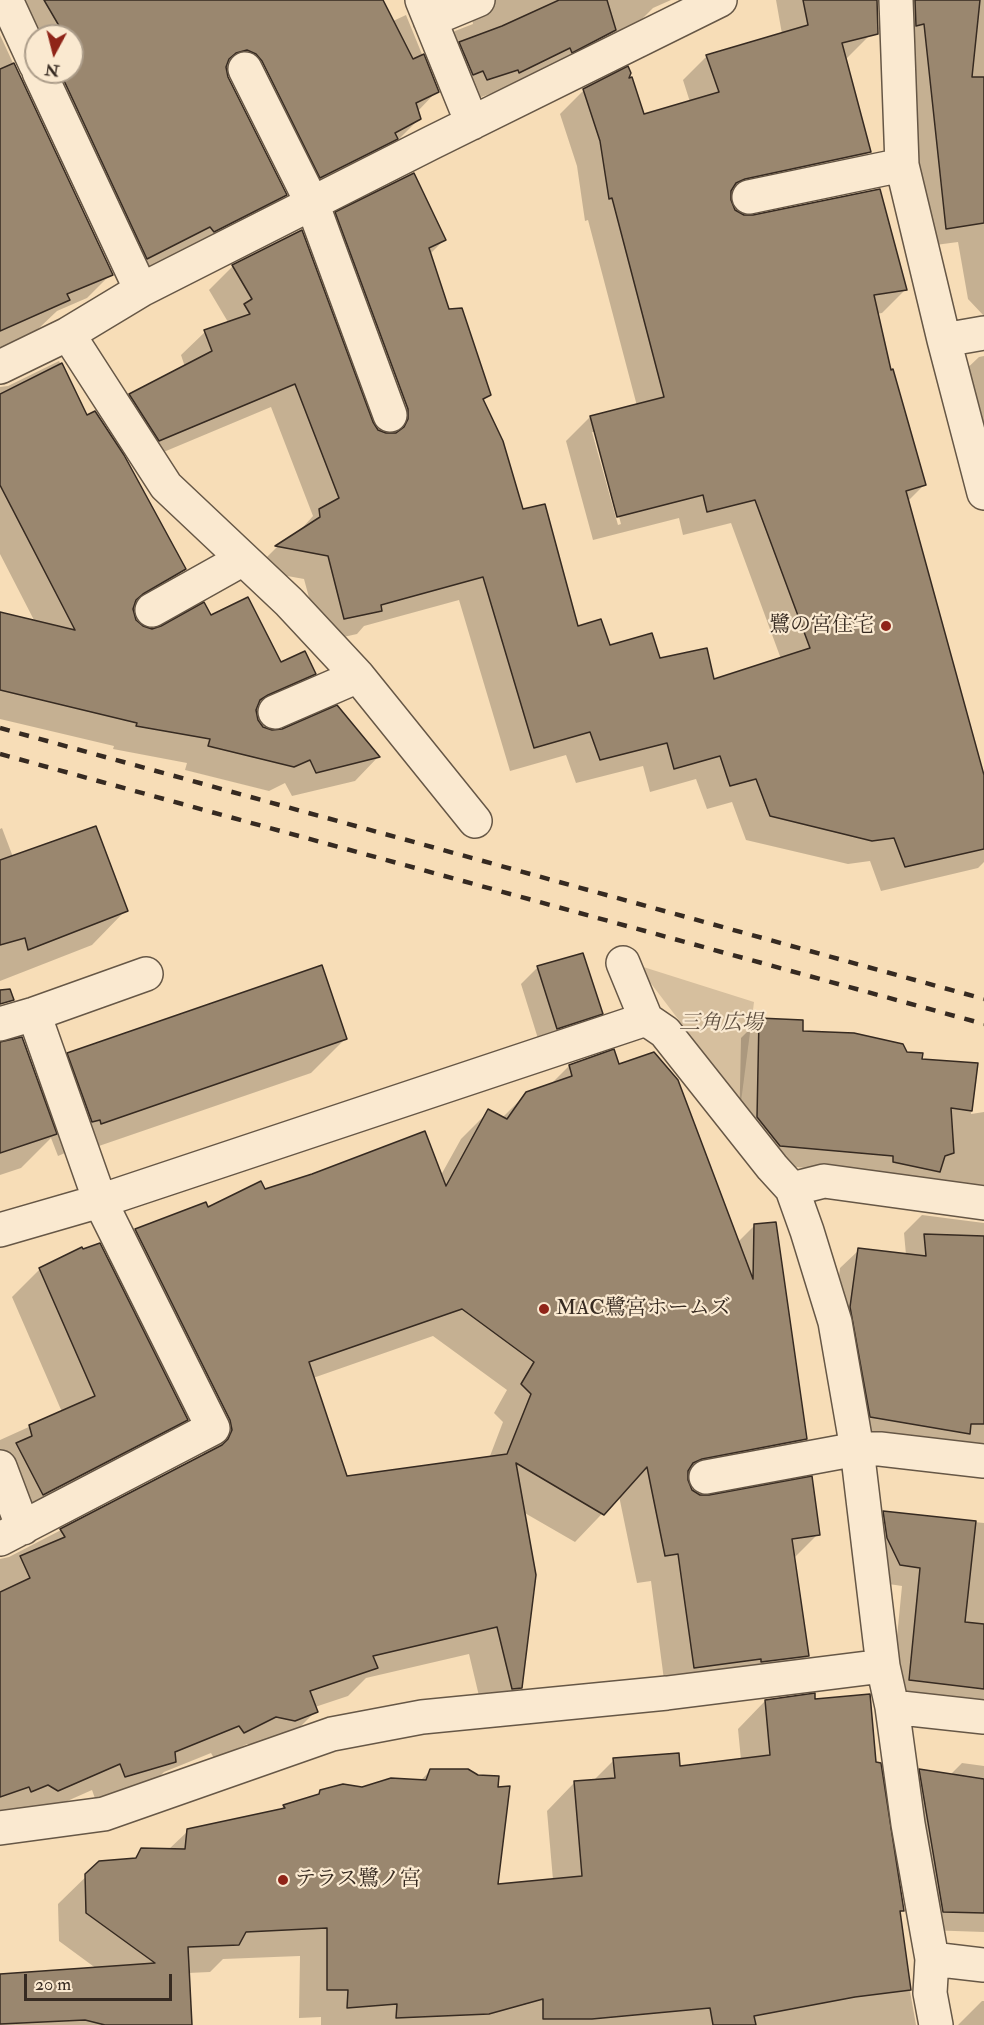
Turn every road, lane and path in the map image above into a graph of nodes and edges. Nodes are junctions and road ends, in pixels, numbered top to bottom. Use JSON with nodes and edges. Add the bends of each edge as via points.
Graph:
{"nodes":[{"id":1,"x":478,"y":0,"type":"edge"},
{"id":2,"x":720,"y":0,"type":"edge"},
{"id":3,"x":896,"y":0,"type":"edge"},
{"id":4,"x":687,"y":7,"type":"edge"},
{"id":5,"x":426,"y":10,"type":"edge"},
{"id":6,"x":6,"y":14,"type":"edge"},
{"id":7,"x":24,"y":45,"type":"edge"},
{"id":8,"x":245,"y":69,"type":"dead end"},
{"id":9,"x":45,"y":84,"type":"edge"},
{"id":10,"x":472,"y":123,"type":"junction"},
{"id":11,"x":902,"y":165,"type":"junction"},
{"id":12,"x":749,"y":197,"type":"dead end"},
{"id":13,"x":312,"y":203,"type":"junction"},
{"id":14,"x":141,"y":290,"type":"junction"},
{"id":15,"x":984,"y":333,"type":"edge"},
{"id":16,"x":68,"y":334,"type":"junction"},
{"id":17,"x":944,"y":340,"type":"junction"},
{"id":18,"x":0,"y":367,"type":"edge"},
{"id":19,"x":390,"y":415,"type":"dead end"},
{"id":20,"x":984,"y":493,"type":"edge"},
{"id":21,"x":243,"y":560,"type":"junction"},
{"id":22,"x":152,"y":610,"type":"dead end"},
{"id":23,"x":358,"y":676,"type":"junction"},
{"id":24,"x":275,"y":712,"type":"dead end"},
{"id":25,"x":476,"y":821,"type":"dead end"},
{"id":26,"x":623,"y":963,"type":"dead end"},
{"id":27,"x":146,"y":974,"type":"dead end"},
{"id":28,"x":34,"y":1014,"type":"junction"},
{"id":29,"x":646,"y":1019,"type":"junction"},
{"id":30,"x":0,"y":1024,"type":"edge"},
{"id":31,"x":792,"y":1189,"type":"junction"},
{"id":32,"x":100,"y":1202,"type":"junction"},
{"id":33,"x":984,"y":1203,"type":"edge"},
{"id":34,"x":0,"y":1230,"type":"edge"},
{"id":35,"x":857,"y":1449,"type":"junction"},
{"id":36,"x":984,"y":1461,"type":"edge"},
{"id":37,"x":0,"y":1467,"type":"edge"},
{"id":38,"x":706,"y":1477,"type":"dead end"},
{"id":39,"x":11,"y":1533,"type":"edge"},
{"id":40,"x":883,"y":1666,"type":"junction"},
{"id":41,"x":892,"y":1707,"type":"junction"},
{"id":42,"x":984,"y":1717,"type":"edge"},
{"id":43,"x":0,"y":1828,"type":"edge"},
{"id":44,"x":932,"y":1959,"type":"junction"},
{"id":45,"x":984,"y":1965,"type":"edge"},
{"id":46,"x":936,"y":2025,"type":"edge"}],
"edges":[{"from":1,"to":5,"type":"street"},
{"from":2,"to":4,"type":"street"},
{"from":3,"to":11,"type":"street"},
{"from":4,"to":10,"type":"street"},
{"from":5,"to":10,"type":"street"},
{"from":6,"to":7,"type":"street"},
{"from":8,"to":13,"type":"street"},
{"from":9,"to":14,"type":"street"},
{"from":10,"to":13,"type":"street"},
{"from":11,"to":12,"type":"street"},
{"from":11,"to":17,"type":"street"},
{"from":13,"to":14,"type":"street"},
{"from":13,"to":19,"type":"street"},
{"from":14,"to":16,"type":"street"},
{"from":15,"to":17,"type":"street"},
{"from":16,"to":18,"type":"street"},
{"from":16,"to":21,"type":"street","via":[[166,486]]},
{"from":17,"to":20,"type":"street"},
{"from":21,"to":22,"type":"street"},
{"from":21,"to":23,"type":"street","via":[[289,602]]},
{"from":23,"to":24,"type":"street"},
{"from":23,"to":25,"type":"street"},
{"from":26,"to":29,"type":"street"},
{"from":27,"to":28,"type":"street"},
{"from":28,"to":30,"type":"street"},
{"from":28,"to":32,"type":"street"},
{"from":29,"to":31,"type":"street","via":[[665,1032]]},
{"from":29,"to":32,"type":"street"},
{"from":31,"to":33,"type":"street","via":[[824,1181]]},
{"from":31,"to":35,"type":"street","via":[[835,1322]]},
{"from":32,"to":34,"type":"street"},
{"from":32,"to":39,"type":"street","via":[[213,1428]]},
{"from":35,"to":36,"type":"street"},
{"from":35,"to":38,"type":"street"},
{"from":35,"to":40,"type":"street"},
{"from":37,"to":39,"type":"street"},
{"from":40,"to":41,"type":"street"},
{"from":40,"to":43,"type":"street","via":[[667,1693],[422,1717],[332,1734],[104,1814]]},
{"from":41,"to":42,"type":"street"},
{"from":41,"to":44,"type":"street"},
{"from":44,"to":45,"type":"street"},
{"from":44,"to":46,"type":"street","via":[[930,1993]]}]}
